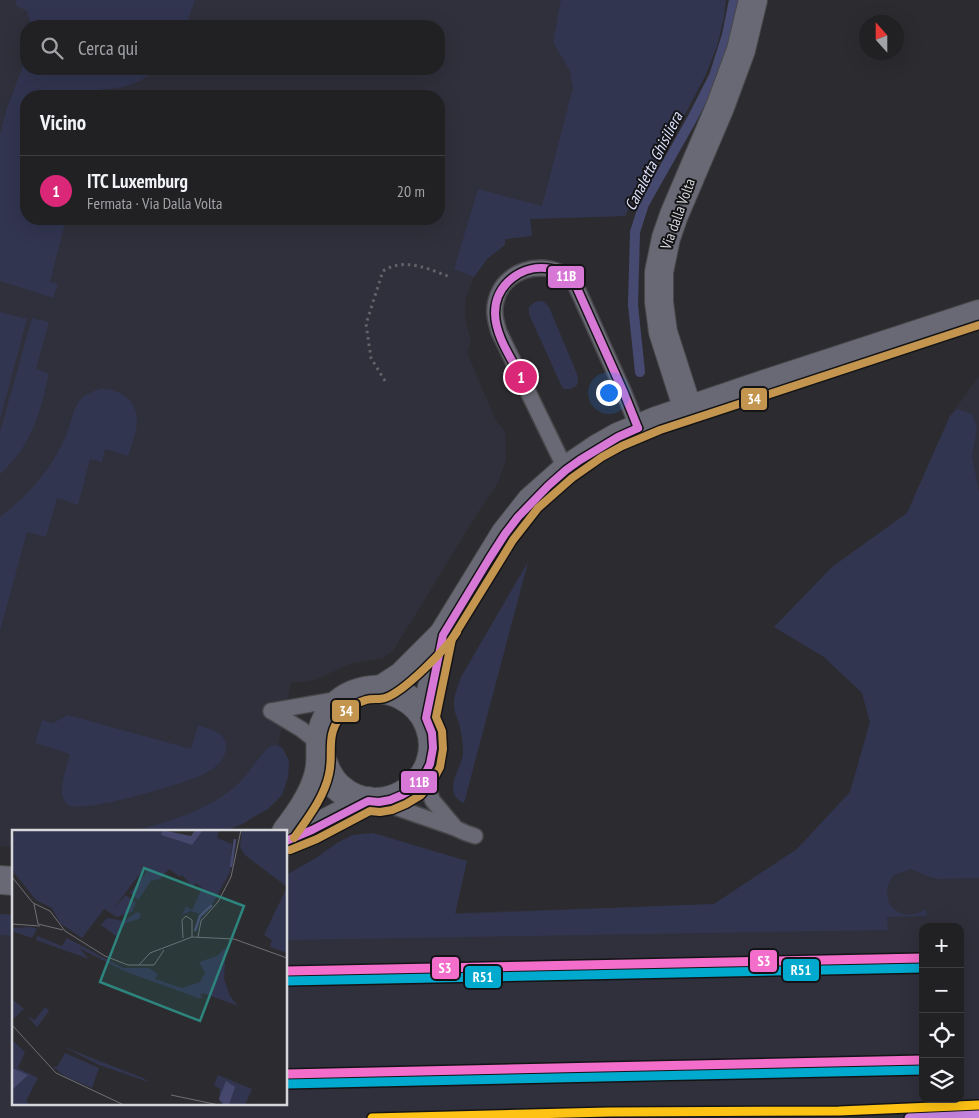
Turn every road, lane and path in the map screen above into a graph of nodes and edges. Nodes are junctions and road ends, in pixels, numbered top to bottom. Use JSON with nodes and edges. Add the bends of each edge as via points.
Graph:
{"nodes":[{"id":1,"x":753,"y":0,"type":"edge"},
{"id":2,"x":450,"y":278,"type":"dead end"},
{"id":3,"x":979,"y":314,"type":"edge"},
{"id":4,"x":385,"y":381,"type":"dead end"},
{"id":5,"x":688,"y":410,"type":"junction"},
{"id":6,"x":638,"y":428,"type":"junction"},
{"id":7,"x":566,"y":470,"type":"junction"},
{"id":8,"x":443,"y":635,"type":"junction"},
{"id":9,"x":382,"y":689,"type":"junction"},
{"id":10,"x":346,"y":698,"type":"junction"},
{"id":11,"x":426,"y":718,"type":"junction"},
{"id":12,"x":320,"y":750,"type":"junction"},
{"id":13,"x":423,"y":778,"type":"junction"},
{"id":14,"x":373,"y":802,"type":"junction"},
{"id":15,"x":455,"y":828,"type":"junction"},
{"id":16,"x":287,"y":830,"type":"edge"},
{"id":17,"x":475,"y":836,"type":"dead end"},
{"id":18,"x":288,"y":840,"type":"edge"}],
"edges":[{"from":1,"to":5,"type":"street","name":"Via dalla Volta","via":[[741,50],[674,215],[659,272],[663,332]]},
{"from":2,"to":4,"type":"path","via":[[410,264],[391,266],[383,271],[366,324],[371,358]]},
{"from":3,"to":5,"type":"street"},
{"from":5,"to":6,"type":"street"},
{"from":6,"to":7,"type":"street","via":[[597,449]]},
{"from":6,"to":7,"type":"lane","via":[[576,286],[565,275],[549,268],[518,273],[498,294],[496,321]]},
{"from":7,"to":8,"type":"street","via":[[531,501],[505,534]]},
{"from":8,"to":9,"type":"street","via":[[402,676]]},
{"from":8,"to":11,"type":"street"},
{"from":9,"to":10,"type":"street","via":[[363,690]]},
{"from":9,"to":11,"type":"street","via":[[400,694]]},
{"from":10,"to":12,"type":"street","via":[[326,721]]},
{"from":10,"to":12,"type":"lane","via":[[270,711],[301,729]]},
{"from":11,"to":13,"type":"street","via":[[433,748]]},
{"from":12,"to":14,"type":"street","via":[[327,774],[338,787],[352,796]]},
{"from":12,"to":16,"type":"street","via":[[315,785]]},
{"from":13,"to":14,"type":"street","via":[[402,795]]},
{"from":13,"to":15,"type":"lane","via":[[433,802]]},
{"from":14,"to":15,"type":"lane"},
{"from":14,"to":18,"type":"street"},
{"from":15,"to":17,"type":"lane"}]}
